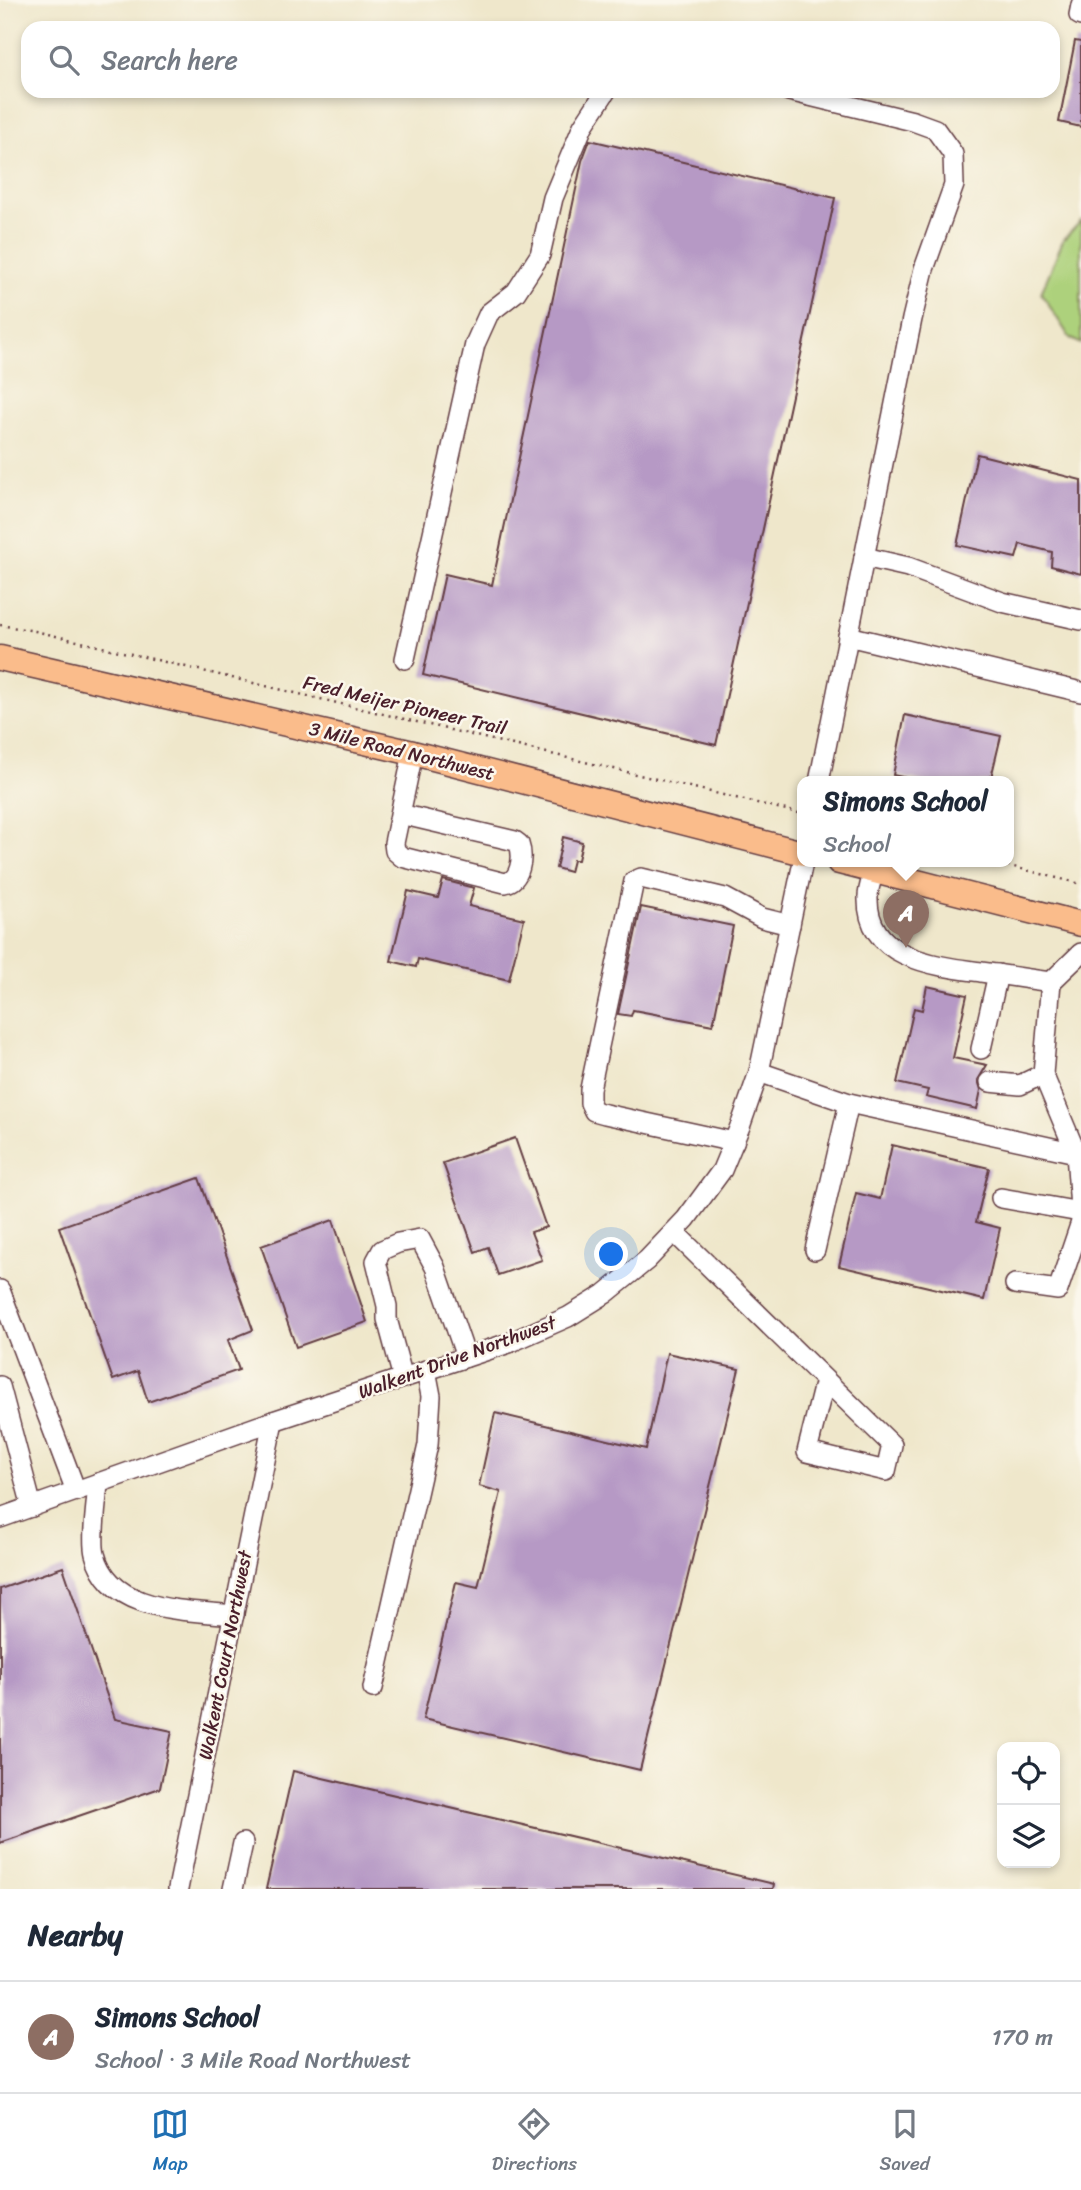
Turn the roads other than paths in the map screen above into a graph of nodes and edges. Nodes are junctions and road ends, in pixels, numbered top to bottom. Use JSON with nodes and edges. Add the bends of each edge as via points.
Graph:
{"nodes":[{"id":1,"x":1081,"y":5,"type":"edge"},
{"id":2,"x":1081,"y":16,"type":"edge"},
{"id":3,"x":602,"y":98,"type":"edge"},
{"id":4,"x":818,"y":98,"type":"edge"},
{"id":5,"x":864,"y":556,"type":"junction"},
{"id":6,"x":1081,"y":620,"type":"edge"},
{"id":7,"x":848,"y":636,"type":"junction"},
{"id":8,"x":0,"y":658,"type":"edge"},
{"id":9,"x":405,"y":659,"type":"dead end"},
{"id":10,"x":1081,"y":692,"type":"edge"},
{"id":11,"x":413,"y":753,"type":"junction"},
{"id":12,"x":820,"y":776,"type":"edge"},
{"id":13,"x":400,"y":814,"type":"junction"},
{"id":14,"x":797,"y":851,"type":"edge"},
{"id":15,"x":802,"y":867,"type":"edge"},
{"id":16,"x":858,"y":867,"type":"edge"},
{"id":17,"x":874,"y":871,"type":"junction"},
{"id":18,"x":1081,"y":924,"type":"edge"},
{"id":19,"x":790,"y":925,"type":"junction"},
{"id":20,"x":1081,"y":953,"type":"edge"},
{"id":21,"x":998,"y":974,"type":"junction"},
{"id":22,"x":1051,"y":982,"type":"junction"},
{"id":23,"x":981,"y":1049,"type":"dead end"},
{"id":24,"x":759,"y":1072,"type":"junction"},
{"id":25,"x":1043,"y":1074,"type":"junction"},
{"id":26,"x":990,"y":1082,"type":"dead end"},
{"id":27,"x":849,"y":1102,"type":"junction"},
{"id":28,"x":734,"y":1142,"type":"junction"},
{"id":29,"x":1076,"y":1153,"type":"junction"},
{"id":30,"x":1001,"y":1198,"type":"dead end"},
{"id":31,"x":1080,"y":1212,"type":"edge"},
{"id":32,"x":674,"y":1232,"type":"junction"},
{"id":33,"x":815,"y":1250,"type":"dead end"},
{"id":34,"x":1015,"y":1284,"type":"dead end"},
{"id":35,"x":0,"y":1290,"type":"edge"},
{"id":36,"x":466,"y":1357,"type":"junction"},
{"id":37,"x":426,"y":1370,"type":"junction"},
{"id":38,"x":403,"y":1378,"type":"junction"},
{"id":39,"x":825,"y":1380,"type":"junction"},
{"id":40,"x":0,"y":1386,"type":"edge"},
{"id":41,"x":273,"y":1421,"type":"junction"},
{"id":42,"x":98,"y":1483,"type":"junction"},
{"id":43,"x":76,"y":1491,"type":"junction"},
{"id":44,"x":32,"y":1507,"type":"junction"},
{"id":45,"x":0,"y":1518,"type":"edge"},
{"id":46,"x":234,"y":1615,"type":"junction"},
{"id":47,"x":373,"y":1688,"type":"dead end"},
{"id":48,"x":243,"y":1843,"type":"dead end"},
{"id":49,"x":178,"y":1889,"type":"edge"},
{"id":50,"x":233,"y":1889,"type":"edge"}],
"edges":[{"from":1,"to":2,"type":"street"},
{"from":3,"to":9,"type":"street","via":[[583,127],[553,198],[540,255],[516,292],[489,313],[475,344]]},
{"from":4,"to":5,"type":"street","via":[[935,130],[953,153],[954,185],[924,268]]},
{"from":5,"to":6,"type":"street","via":[[1002,602]]},
{"from":5,"to":7,"type":"street"},
{"from":7,"to":10,"type":"street"},
{"from":7,"to":12,"type":"street"},
{"from":8,"to":11,"type":"main road","name":"3 Mile Road Northwest"},
{"from":11,"to":13,"type":"street"},
{"from":11,"to":14,"type":"main road","name":"3 Mile Road Northwest"},
{"from":13,"to":13,"type":"street","via":[[394,843],[402,857],[505,883],[518,876],[522,849],[515,841]]},
{"from":15,"to":19,"type":"street","name":"Walkent Drive Northwest"},
{"from":16,"to":17,"type":"main road"},
{"from":17,"to":18,"type":"main road"},
{"from":17,"to":21,"type":"street","via":[[869,905],[883,941],[927,963]]},
{"from":19,"to":24,"type":"street","name":"Walkent Drive Northwest"},
{"from":19,"to":28,"type":"street","via":[[762,918],[725,898],[641,878],[634,881],[590,1104],[594,1111],[605,1114]]},
{"from":20,"to":22,"type":"street"},
{"from":21,"to":22,"type":"street"},
{"from":21,"to":23,"type":"street"},
{"from":22,"to":25,"type":"street"},
{"from":24,"to":27,"type":"street"},
{"from":24,"to":28,"type":"street","name":"Walkent Drive Northwest"},
{"from":25,"to":26,"type":"street","via":[[1020,1085]]},
{"from":25,"to":29,"type":"street"},
{"from":27,"to":29,"type":"street"},
{"from":27,"to":33,"type":"street"},
{"from":28,"to":32,"type":"street","name":"Walkent Drive Northwest","via":[[722,1170]]},
{"from":29,"to":31,"type":"street"},
{"from":30,"to":31,"type":"street"},
{"from":31,"to":34,"type":"street","via":[[1058,1290]]},
{"from":32,"to":36,"type":"street","name":"Walkent Drive Northwest","via":[[647,1261],[568,1317]]},
{"from":32,"to":39,"type":"street"},
{"from":35,"to":43,"type":"street"},
{"from":36,"to":37,"type":"street","name":"Walkent Drive Northwest"},
{"from":36,"to":38,"type":"street","via":[[435,1266],[420,1239],[398,1243],[382,1250],[376,1261]]},
{"from":37,"to":38,"type":"street","name":"Walkent Drive Northwest"},
{"from":37,"to":47,"type":"street","via":[[431,1396],[428,1445]]},
{"from":38,"to":41,"type":"street","name":"Walkent Drive Northwest"},
{"from":39,"to":39,"type":"street","via":[[892,1445],[886,1471],[807,1452]]},
{"from":40,"to":44,"type":"street"},
{"from":41,"to":42,"type":"street","name":"Walkent Drive Northwest"},
{"from":41,"to":46,"type":"street","name":"Walkent Court Northwest"},
{"from":42,"to":43,"type":"street","name":"Walkent Drive Northwest"},
{"from":42,"to":46,"type":"street","via":[[94,1551],[115,1585],[137,1601],[155,1606]]},
{"from":43,"to":44,"type":"street","name":"Walkent Drive Northwest"},
{"from":44,"to":45,"type":"street","name":"Walkent Drive Northwest"},
{"from":46,"to":49,"type":"street","name":"Walkent Court Northwest"},
{"from":48,"to":50,"type":"street"}]}
